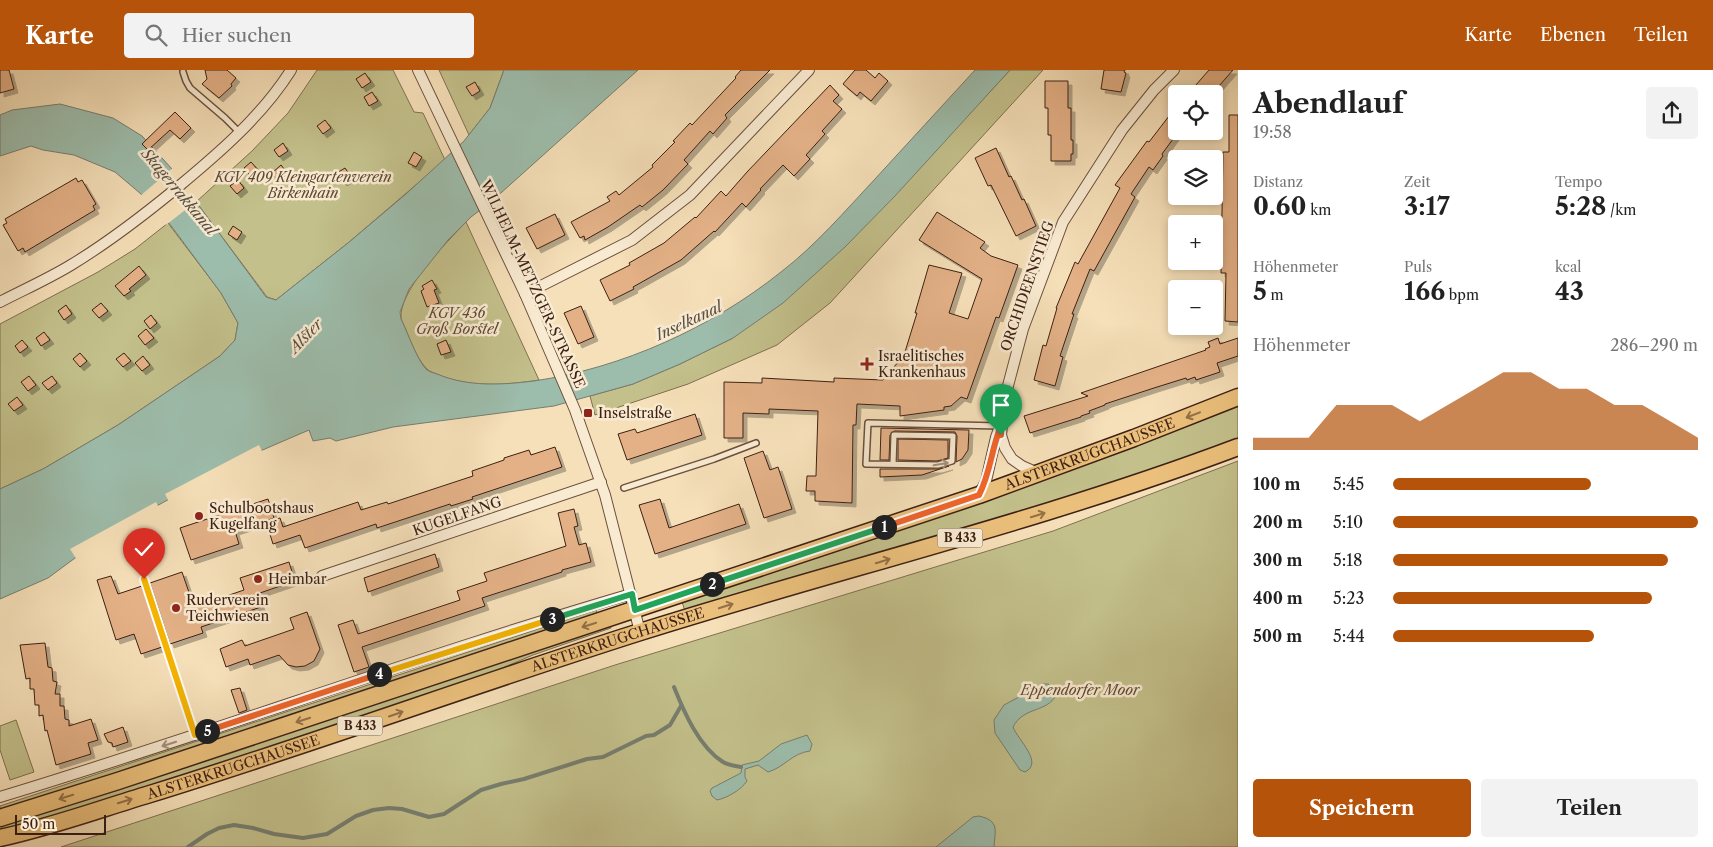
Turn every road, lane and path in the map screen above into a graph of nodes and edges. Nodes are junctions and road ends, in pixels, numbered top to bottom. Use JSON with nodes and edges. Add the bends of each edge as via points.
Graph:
{"nodes":[{"id":1,"x":291,"y":70,"type":"edge"},
{"id":2,"x":418,"y":70,"type":"edge"},
{"id":3,"x":809,"y":70,"type":"edge"},
{"id":4,"x":1174,"y":70,"type":"edge"},
{"id":5,"x":183,"y":72,"type":"dead end"},
{"id":6,"x":239,"y":132,"type":"junction"},
{"id":7,"x":525,"y":294,"type":"junction"},
{"id":8,"x":0,"y":302,"type":"edge"},
{"id":9,"x":1238,"y":397,"type":"edge"},
{"id":10,"x":1001,"y":426,"type":"junction"},
{"id":11,"x":756,"y":443,"type":"dead end"},
{"id":12,"x":1238,"y":447,"type":"edge"},
{"id":13,"x":893,"y":464,"type":"junction"},
{"id":14,"x":1038,"y":473,"type":"junction"},
{"id":15,"x":601,"y":482,"type":"junction"},
{"id":16,"x":624,"y":488,"type":"dead end"},
{"id":17,"x":979,"y":495,"type":"junction"},
{"id":18,"x":322,"y":576,"type":"dead end"},
{"id":19,"x":144,"y":579,"type":"dead end"},
{"id":20,"x":633,"y":602,"type":"junction"},
{"id":21,"x":640,"y":632,"type":"junction"},
{"id":22,"x":195,"y":735,"type":"junction"},
{"id":23,"x":0,"y":797,"type":"edge"},
{"id":24,"x":0,"y":818,"type":"edge"},
{"id":25,"x":0,"y":838,"type":"edge"}],
"edges":[{"from":1,"to":6,"type":"street"},
{"from":2,"to":7,"type":"street","name":"WILHELM-METZGER-STRASSE"},
{"from":3,"to":7,"type":"street","via":[[683,200],[632,240]]},
{"from":4,"to":10,"type":"street","name":"ORCHIDEENSTIEG","via":[[1122,130],[1063,222],[1023,329],[1005,397]]},
{"from":5,"to":6,"type":"lane","via":[[190,88]]},
{"from":6,"to":8,"type":"street","via":[[150,210],[70,266]]},
{"from":7,"to":15,"type":"street","name":"WILHELM-METZGER-STRASSE","via":[[559,370]]},
{"from":9,"to":14,"type":"main road","name":"ALSTERKRUGCHAUSSEE","number":"B 433","one_way":true},
{"from":10,"to":13,"type":"lane","via":[[868,423],[866,464]]},
{"from":10,"to":14,"type":"street","name":"ORCHIDEENSTIEG","via":[[1002,440],[1010,456]]},
{"from":10,"to":17,"type":"street","name":"ORCHIDEENSTIEG"},
{"from":11,"to":16,"type":"lane"},
{"from":21,"to":12,"type":"main road","name":"ALSTERKRUGCHAUSSEE","number":"B 433","one_way":true,"via":[[1053,510]]},
{"from":13,"to":13,"type":"lane","one_way":true,"via":[[938,465],[952,461],[953,436],[894,435]]},
{"from":14,"to":17,"type":"main road","name":"ALSTERKRUGCHAUSSEE","number":"B 433"},
{"from":15,"to":18,"type":"street","name":"KUGELFANG"},
{"from":15,"to":20,"type":"street","name":"WILHELM-METZGER-STRASSE"},
{"from":17,"to":20,"type":"main road","name":"ALSTERKRUGCHAUSSEE","number":"B 433"},
{"from":19,"to":22,"type":"lane"},
{"from":20,"to":21,"type":"street","name":"WILHELM-METZGER-STRASSE"},
{"from":20,"to":22,"type":"street","name":"ALSTERKRUGCHAUSSEE","via":[[348,683]]},
{"from":20,"to":24,"type":"main road","name":"ALSTERKRUGCHAUSSEE","one_way":true,"via":[[118,781]]},
{"from":25,"to":21,"type":"main road","name":"ALSTERKRUGCHAUSSEE","number":"B 433","one_way":true,"via":[[230,769]]},
{"from":22,"to":23,"type":"street","name":"ALSTERKRUGCHAUSSEE","one_way":true}]}
